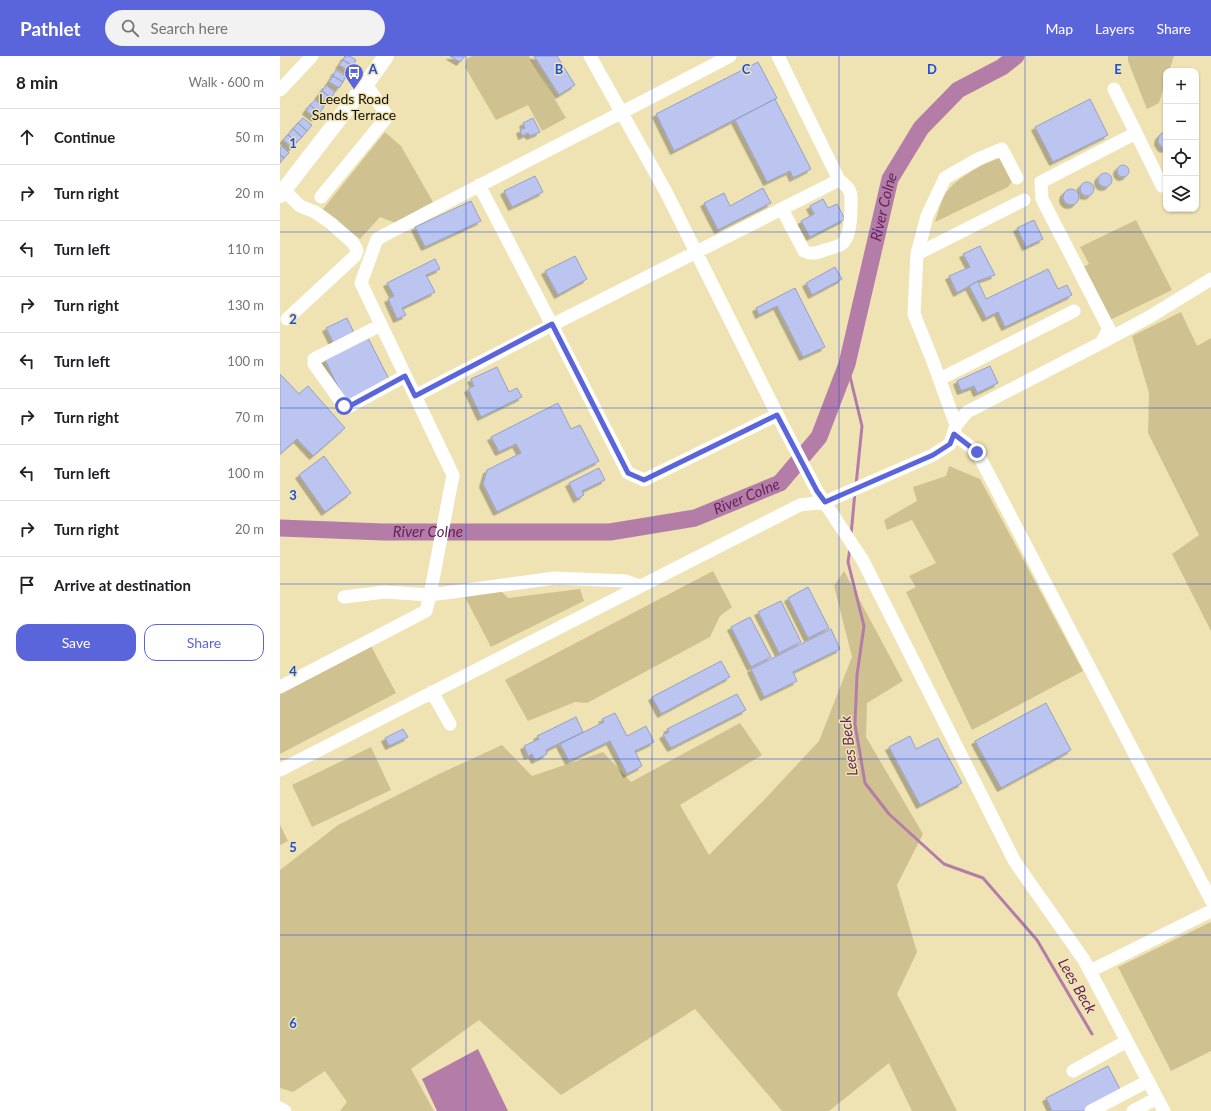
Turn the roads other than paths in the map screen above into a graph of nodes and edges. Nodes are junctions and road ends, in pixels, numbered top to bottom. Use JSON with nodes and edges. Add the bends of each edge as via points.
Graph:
{"nodes":[{"id":1,"x":312,"y":56,"type":"edge"},
{"id":2,"x":386,"y":56,"type":"edge"},
{"id":3,"x":590,"y":56,"type":"edge"},
{"id":4,"x":730,"y":56,"type":"edge"},
{"id":5,"x":778,"y":56,"type":"edge"},
{"id":6,"x":366,"y":84,"type":"junction"},
{"id":7,"x":1114,"y":89,"type":"dead end"},
{"id":8,"x":280,"y":90,"type":"edge"},
{"id":9,"x":622,"y":113,"type":"junction"},
{"id":10,"x":1136,"y":133,"type":"junction"},
{"id":11,"x":1017,"y":178,"type":"dead end"},
{"id":12,"x":839,"y":180,"type":"junction"},
{"id":13,"x":479,"y":185,"type":"junction"},
{"id":14,"x":1162,"y":186,"type":"dead end"},
{"id":15,"x":282,"y":193,"type":"edge"},
{"id":16,"x":322,"y":198,"type":"dead end"},
{"id":17,"x":1024,"y":200,"type":"dead end"},
{"id":18,"x":782,"y":209,"type":"junction"},
{"id":19,"x":696,"y":252,"type":"junction"},
{"id":20,"x":918,"y":254,"type":"junction"},
{"id":21,"x":1211,"y":279,"type":"edge"},
{"id":22,"x":1074,"y":311,"type":"dead end"},
{"id":23,"x":288,"y":319,"type":"dead end"},
{"id":24,"x":552,"y":324,"type":"junction"},
{"id":25,"x":381,"y":325,"type":"junction"},
{"id":26,"x":1101,"y":343,"type":"junction"},
{"id":27,"x":405,"y":376,"type":"junction"},
{"id":28,"x":940,"y":380,"type":"junction"},
{"id":29,"x":415,"y":396,"type":"junction"},
{"id":30,"x":777,"y":415,"type":"junction"},
{"id":31,"x":955,"y":429,"type":"junction"},
{"id":32,"x":821,"y":497,"type":"junction"},
{"id":33,"x":640,"y":586,"type":"junction"},
{"id":34,"x":430,"y":595,"type":"junction"},
{"id":35,"x":344,"y":597,"type":"dead end"},
{"id":36,"x":280,"y":687,"type":"edge"},
{"id":37,"x":432,"y":692,"type":"junction"},
{"id":38,"x":450,"y":724,"type":"dead end"},
{"id":39,"x":280,"y":770,"type":"edge"},
{"id":40,"x":1211,"y":900,"type":"edge"},
{"id":41,"x":1211,"y":911,"type":"edge"},
{"id":42,"x":1090,"y":971,"type":"junction"},
{"id":43,"x":1127,"y":1041,"type":"junction"},
{"id":44,"x":1073,"y":1071,"type":"dead end"},
{"id":45,"x":1148,"y":1081,"type":"junction"},
{"id":46,"x":1157,"y":1098,"type":"junction"},
{"id":47,"x":280,"y":1108,"type":"edge"},
{"id":48,"x":285,"y":1111,"type":"edge"},
{"id":49,"x":1091,"y":1111,"type":"edge"},
{"id":50,"x":1133,"y":1111,"type":"edge"},
{"id":51,"x":1164,"y":1111,"type":"edge"}],
"edges":[{"from":1,"to":8,"type":"lane"},
{"from":2,"to":6,"type":"main road"},
{"from":3,"to":9,"type":"lane"},
{"from":4,"to":9,"type":"lane"},
{"from":5,"to":12,"type":"lane"},
{"from":6,"to":15,"type":"main road"},
{"from":6,"to":16,"type":"lane","via":[[386,114],[386,118]]},
{"from":7,"to":10,"type":"lane"},
{"from":9,"to":13,"type":"lane"},
{"from":9,"to":19,"type":"lane"},
{"from":10,"to":14,"type":"lane"},
{"from":10,"to":26,"type":"lane","via":[[1041,182],[1042,199],[1109,329]]},
{"from":11,"to":20,"type":"lane","via":[[1002,149],[945,178],[927,216]]},
{"from":12,"to":18,"type":"lane"},
{"from":12,"to":18,"type":"lane","via":[[851,192],[849,228],[840,246],[815,254],[804,251]]},
{"from":13,"to":24,"type":"lane"},
{"from":13,"to":25,"type":"lane","via":[[377,239],[361,283]]},
{"from":15,"to":23,"type":"lane","via":[[332,224],[357,250],[355,256]]},
{"from":17,"to":20,"type":"lane"},
{"from":18,"to":19,"type":"lane"},
{"from":19,"to":24,"type":"lane"},
{"from":19,"to":30,"type":"lane"},
{"from":20,"to":28,"type":"lane","via":[[914,314]]},
{"from":21,"to":26,"type":"lane"},
{"from":22,"to":28,"type":"lane"},
{"from":24,"to":29,"type":"lane"},
{"from":24,"to":30,"type":"lane","via":[[628,473],[644,480]]},
{"from":25,"to":27,"type":"lane"},
{"from":25,"to":27,"type":"lane","via":[[314,359],[314,364],[346,407]]},
{"from":26,"to":31,"type":"lane","via":[[967,412]]},
{"from":27,"to":29,"type":"lane"},
{"from":28,"to":31,"type":"lane"},
{"from":29,"to":34,"type":"lane","via":[[453,475]]},
{"from":30,"to":32,"type":"lane"},
{"from":31,"to":32,"type":"lane","via":[[950,444],[933,455]]},
{"from":31,"to":40,"type":"lane","via":[[977,452]]},
{"from":32,"to":33,"type":"lane","via":[[800,505]]},
{"from":32,"to":42,"type":"lane","via":[[862,559],[1015,862]]},
{"from":33,"to":34,"type":"lane","via":[[626,581],[555,578]]},
{"from":33,"to":37,"type":"lane"},
{"from":34,"to":35,"type":"lane","via":[[385,592]]},
{"from":34,"to":36,"type":"lane","via":[[426,612]]},
{"from":37,"to":38,"type":"lane"},
{"from":37,"to":39,"type":"lane"},
{"from":41,"to":42,"type":"lane"},
{"from":42,"to":43,"type":"lane"},
{"from":43,"to":44,"type":"lane"},
{"from":43,"to":45,"type":"lane"},
{"from":45,"to":46,"type":"lane"},
{"from":45,"to":49,"type":"lane"},
{"from":46,"to":50,"type":"lane"},
{"from":46,"to":51,"type":"lane"},
{"from":47,"to":48,"type":"lane"}]}
